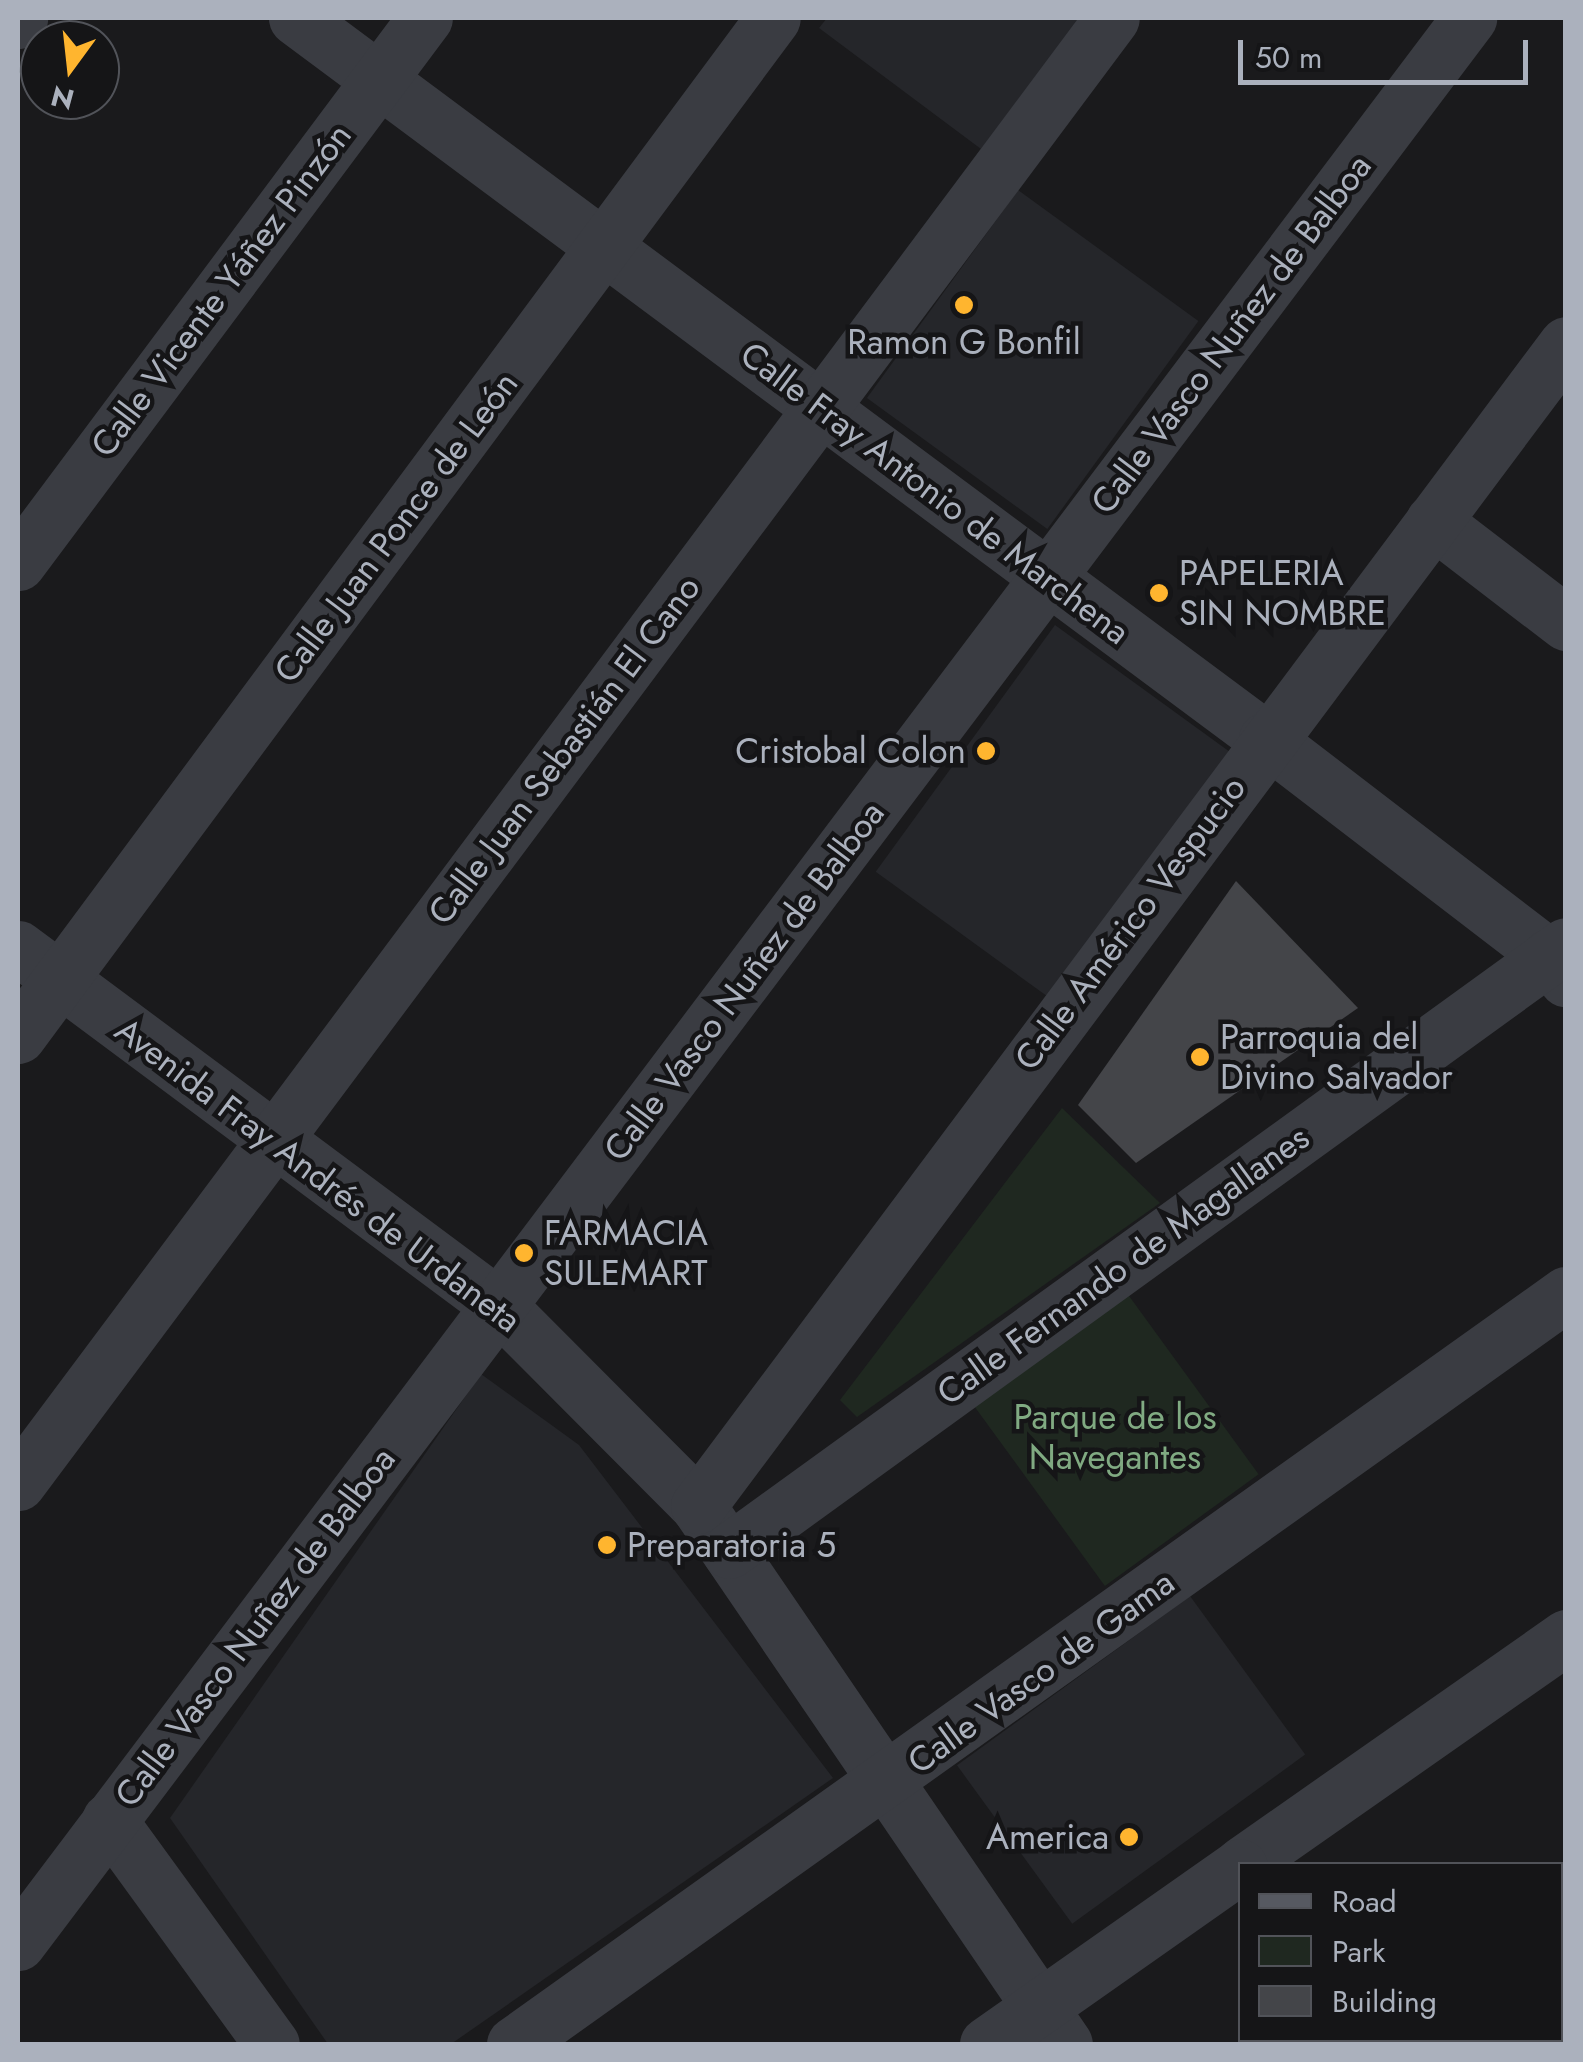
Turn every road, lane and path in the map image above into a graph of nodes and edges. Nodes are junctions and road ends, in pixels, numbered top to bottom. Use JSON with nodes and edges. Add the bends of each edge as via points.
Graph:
{"nodes":[{"id":1,"x":296,"y":18,"type":"edge"},
{"id":2,"x":425,"y":18,"type":"edge"},
{"id":3,"x":773,"y":18,"type":"edge"},
{"id":4,"x":1112,"y":18,"type":"edge"},
{"id":5,"x":1468,"y":18,"type":"edge"},
{"id":6,"x":379,"y":80,"type":"junction"},
{"id":7,"x":603,"y":246,"type":"junction"},
{"id":8,"x":1566,"y":344,"type":"edge"},
{"id":9,"x":820,"y":407,"type":"junction"},
{"id":10,"x":1433,"y":520,"type":"junction"},
{"id":11,"x":18,"y":563,"type":"edge"},
{"id":12,"x":1048,"y":577,"type":"junction"},
{"id":13,"x":1566,"y":624,"type":"edge"},
{"id":14,"x":1266,"y":739,"type":"junction"},
{"id":15,"x":18,"y":948,"type":"edge"},
{"id":16,"x":1560,"y":960,"type":"edge"},
{"id":17,"x":60,"y":980,"type":"junction"},
{"id":18,"x":18,"y":1036,"type":"edge"},
{"id":19,"x":273,"y":1138,"type":"junction"},
{"id":20,"x":1566,"y":1294,"type":"edge"},
{"id":21,"x":499,"y":1306,"type":"junction"},
{"id":22,"x":18,"y":1483,"type":"edge"},
{"id":23,"x":698,"y":1506,"type":"junction"},
{"id":24,"x":728,"y":1551,"type":"junction"},
{"id":25,"x":1566,"y":1637,"type":"edge"},
{"id":26,"x":885,"y":1784,"type":"junction"},
{"id":27,"x":109,"y":1820,"type":"junction"},
{"id":28,"x":1246,"y":1862,"type":"edge"},
{"id":29,"x":1238,"y":1868,"type":"edge"},
{"id":30,"x":18,"y":1943,"type":"edge"},
{"id":31,"x":1053,"y":2026,"type":"edge"},
{"id":32,"x":272,"y":2044,"type":"edge"},
{"id":33,"x":514,"y":2044,"type":"edge"},
{"id":34,"x":986,"y":2044,"type":"edge"}],
"edges":[{"from":1,"to":6,"type":"street","name":"Calle Fray Antonio de Marchena"},
{"from":2,"to":6,"type":"street","name":"Calle Vicente Yáñez Pinzón"},
{"from":3,"to":7,"type":"street","name":"Calle Juan Ponce de León"},
{"from":4,"to":9,"type":"street","name":"Calle Juan Sebastián El Cano"},
{"from":5,"to":12,"type":"street","name":"Calle Vasco Nuñez de Balboa"},
{"from":6,"to":7,"type":"street","name":"Calle Fray Antonio de Marchena"},
{"from":6,"to":11,"type":"street","name":"Calle Vicente Yáñez Pinzón"},
{"from":7,"to":9,"type":"street","name":"Calle Fray Antonio de Marchena"},
{"from":7,"to":17,"type":"street","name":"Calle Juan Ponce de León"},
{"from":8,"to":10,"type":"street","name":"Calle Américo Vespucio"},
{"from":9,"to":12,"type":"street","name":"Calle Fray Antonio de Marchena"},
{"from":9,"to":19,"type":"street","name":"Calle Juan Sebastián El Cano"},
{"from":10,"to":13,"type":"street"},
{"from":10,"to":14,"type":"street","name":"Calle Américo Vespucio"},
{"from":12,"to":14,"type":"street","name":"Calle Fray Antonio de Marchena"},
{"from":12,"to":21,"type":"street","name":"Calle Vasco Nuñez de Balboa"},
{"from":14,"to":16,"type":"street","name":"Calle Fray Antonio de Marchena"},
{"from":14,"to":23,"type":"street","name":"Calle Américo Vespucio"},
{"from":15,"to":17,"type":"street","name":"Avenida Fray Andrés de Urdaneta"},
{"from":16,"to":24,"type":"street","name":"Calle Fernando de Magallanes"},
{"from":17,"to":18,"type":"street","name":"Calle Juan Ponce de León"},
{"from":17,"to":19,"type":"street","name":"Avenida Fray Andrés de Urdaneta"},
{"from":19,"to":21,"type":"street","name":"Avenida Fray Andrés de Urdaneta"},
{"from":19,"to":22,"type":"street","name":"Calle Juan Sebastián El Cano"},
{"from":20,"to":26,"type":"street","name":"Calle Vasco de Gama"},
{"from":21,"to":23,"type":"street","name":"Avenida Fray Andrés de Urdaneta"},
{"from":21,"to":27,"type":"street","name":"Calle Vasco Nuñez de Balboa"},
{"from":23,"to":24,"type":"street","name":"Avenida Fray Andrés de Urdaneta"},
{"from":24,"to":26,"type":"street","name":"Avenida Fray Andrés de Urdaneta"},
{"from":25,"to":28,"type":"street"},
{"from":26,"to":31,"type":"street","name":"Avenida Fray Andrés de Urdaneta"},
{"from":26,"to":33,"type":"street","name":"Calle Vasco de Gama"},
{"from":27,"to":30,"type":"street","name":"Calle Vasco Nuñez de Balboa"},
{"from":27,"to":32,"type":"street"},
{"from":29,"to":31,"type":"street"},
{"from":31,"to":34,"type":"street"}]}
